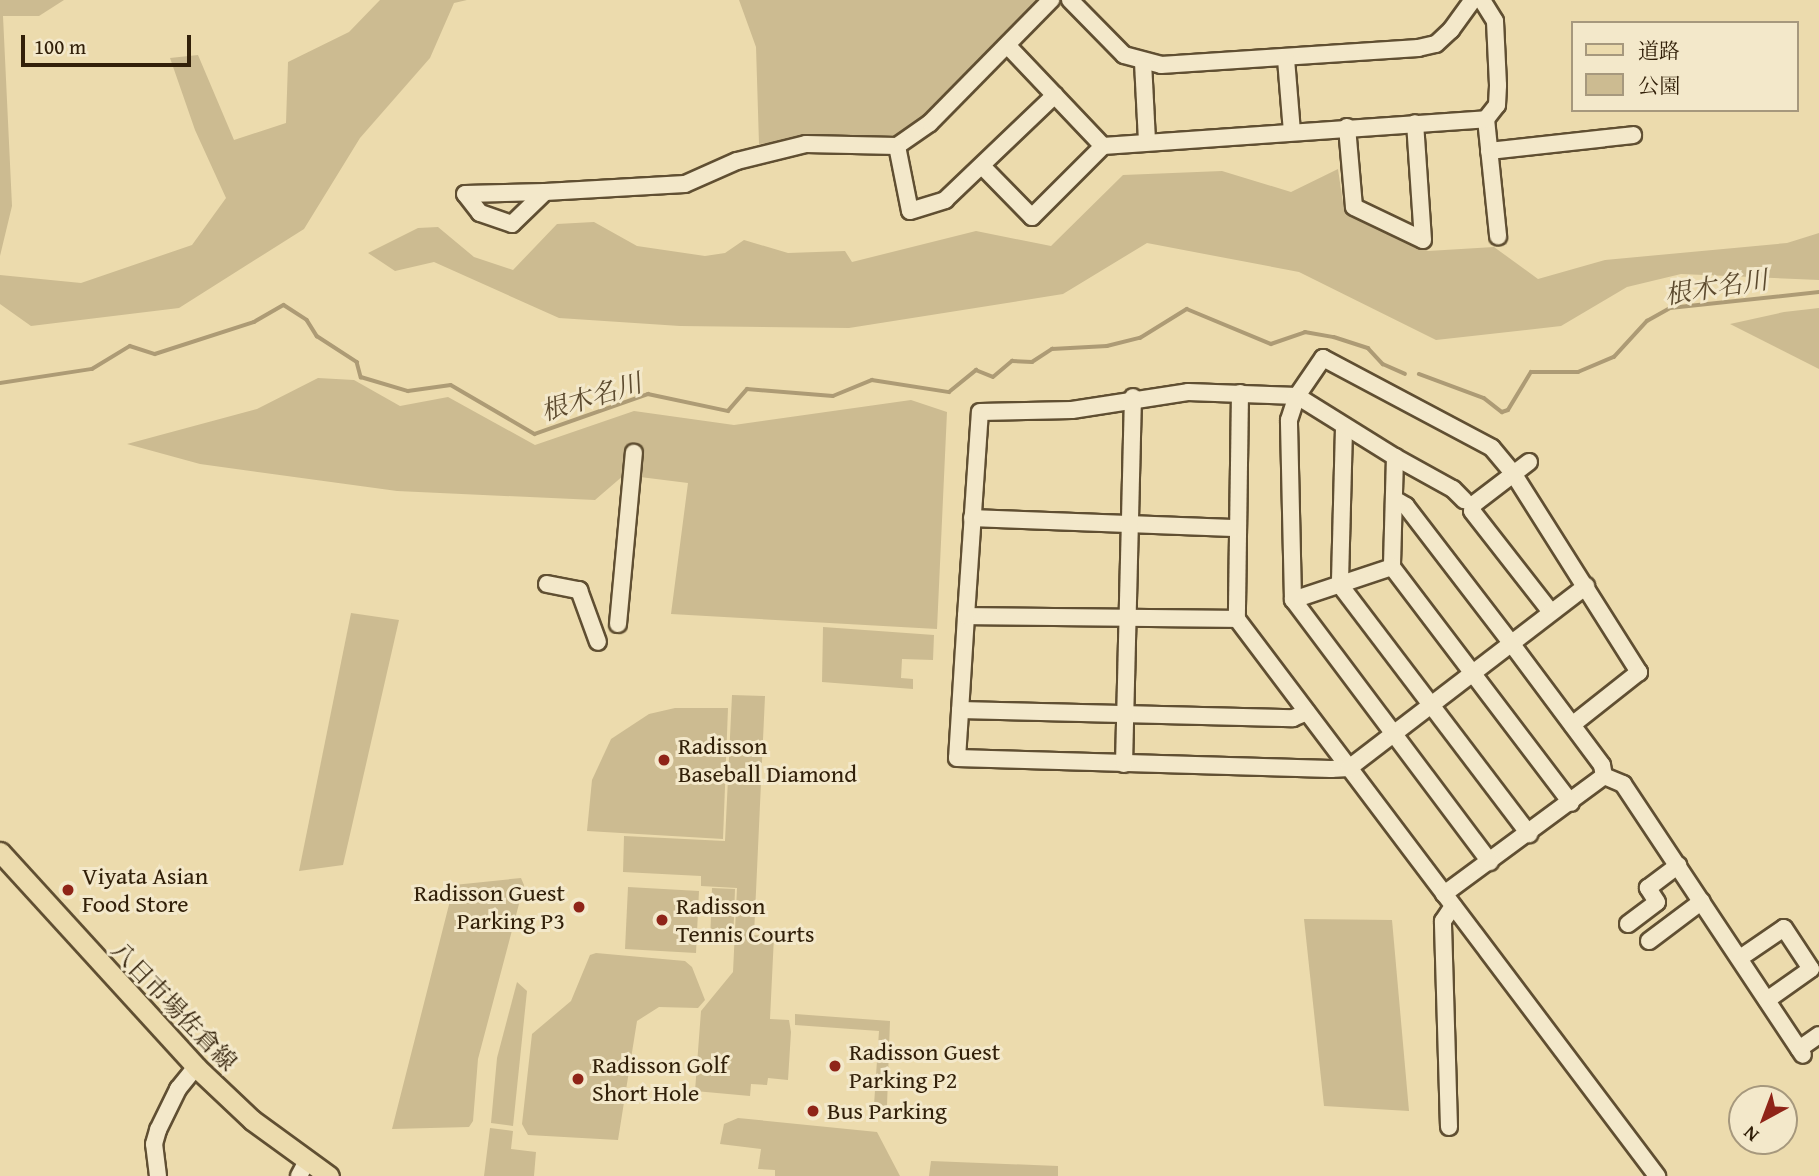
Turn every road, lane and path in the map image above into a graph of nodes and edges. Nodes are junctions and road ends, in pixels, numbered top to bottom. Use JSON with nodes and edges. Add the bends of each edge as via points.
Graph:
{"nodes":[{"id":1,"x":1051,"y":0,"type":"edge"},
{"id":2,"x":1070,"y":0,"type":"edge"},
{"id":3,"x":1473,"y":0,"type":"edge"},
{"id":4,"x":1482,"y":0,"type":"edge"},
{"id":5,"x":1007,"y":45,"type":"junction"},
{"id":6,"x":1286,"y":59,"type":"junction"},
{"id":7,"x":1143,"y":62,"type":"junction"},
{"id":8,"x":1055,"y":95,"type":"junction"},
{"id":9,"x":1486,"y":119,"type":"junction"},
{"id":10,"x":1415,"y":123,"type":"junction"},
{"id":11,"x":1347,"y":127,"type":"junction"},
{"id":12,"x":1292,"y":132,"type":"junction"},
{"id":13,"x":1633,"y":135,"type":"dead end"},
{"id":14,"x":1147,"y":141,"type":"junction"},
{"id":15,"x":897,"y":145,"type":"junction"},
{"id":16,"x":1103,"y":146,"type":"junction"},
{"id":17,"x":1489,"y":151,"type":"junction"},
{"id":18,"x":983,"y":167,"type":"junction"},
{"id":19,"x":545,"y":192,"type":"dead end"},
{"id":20,"x":1498,"y":236,"type":"dead end"},
{"id":21,"x":1240,"y":393,"type":"junction"},
{"id":22,"x":1133,"y":397,"type":"junction"},
{"id":23,"x":1297,"y":397,"type":"junction"},
{"id":24,"x":1344,"y":428,"type":"junction"},
{"id":25,"x":634,"y":453,"type":"dead end"},
{"id":26,"x":1395,"y":457,"type":"junction"},
{"id":27,"x":1529,"y":462,"type":"dead end"},
{"id":28,"x":1513,"y":473,"type":"junction"},
{"id":29,"x":1394,"y":499,"type":"junction"},
{"id":30,"x":1465,"y":500,"type":"dead end"},
{"id":31,"x":972,"y":518,"type":"junction"},
{"id":32,"x":1130,"y":523,"type":"junction"},
{"id":33,"x":1238,"y":528,"type":"junction"},
{"id":34,"x":1392,"y":567,"type":"junction"},
{"id":35,"x":547,"y":584,"type":"dead end"},
{"id":36,"x":1340,"y":585,"type":"junction"},
{"id":37,"x":1586,"y":586,"type":"junction"},
{"id":38,"x":1293,"y":600,"type":"junction"},
{"id":39,"x":1551,"y":612,"type":"junction"},
{"id":40,"x":966,"y":616,"type":"junction"},
{"id":41,"x":1237,"y":619,"type":"junction"},
{"id":42,"x":1127,"y":621,"type":"junction"},
{"id":43,"x":618,"y":624,"type":"dead end"},
{"id":44,"x":598,"y":642,"type":"dead end"},
{"id":45,"x":1511,"y":643,"type":"junction"},
{"id":46,"x":1471,"y":671,"type":"junction"},
{"id":47,"x":1431,"y":703,"type":"junction"},
{"id":48,"x":960,"y":710,"type":"junction"},
{"id":49,"x":1307,"y":712,"type":"junction"},
{"id":50,"x":1125,"y":715,"type":"junction"},
{"id":51,"x":1572,"y":725,"type":"junction"},
{"id":52,"x":1392,"y":735,"type":"junction"},
{"id":53,"x":1124,"y":764,"type":"junction"},
{"id":54,"x":1349,"y":768,"type":"junction"},
{"id":55,"x":1604,"y":776,"type":"junction"},
{"id":56,"x":1571,"y":803,"type":"junction"},
{"id":57,"x":1529,"y":834,"type":"junction"},
{"id":58,"x":0,"y":852,"type":"edge"},
{"id":59,"x":1490,"y":862,"type":"junction"},
{"id":60,"x":1678,"y":865,"type":"junction"},
{"id":61,"x":1449,"y":900,"type":"junction"},
{"id":62,"x":1702,"y":901,"type":"junction"},
{"id":63,"x":1628,"y":924,"type":"dead end"},
{"id":64,"x":1649,"y":941,"type":"dead end"},
{"id":65,"x":1740,"y":958,"type":"junction"},
{"id":66,"x":1768,"y":1000,"type":"junction"},
{"id":67,"x":1819,"y":1035,"type":"edge"},
{"id":68,"x":197,"y":1067,"type":"junction"},
{"id":69,"x":1449,"y":1128,"type":"dead end"},
{"id":70,"x":303,"y":1169,"type":"edge"},
{"id":71,"x":158,"y":1176,"type":"edge"},
{"id":72,"x":329,"y":1176,"type":"edge"},
{"id":73,"x":1657,"y":1176,"type":"edge"}],
"edges":[{"from":1,"to":5,"type":"street"},
{"from":2,"to":7,"type":"street","via":[[1124,55]]},
{"from":3,"to":6,"type":"street","via":[[1436,44]]},
{"from":4,"to":9,"type":"street","via":[[1495,21],[1497,72],[1497,104]]},
{"from":5,"to":8,"type":"street"},
{"from":5,"to":15,"type":"street","via":[[930,123]]},
{"from":6,"to":7,"type":"street"},
{"from":6,"to":12,"type":"street"},
{"from":7,"to":14,"type":"street"},
{"from":8,"to":16,"type":"street"},
{"from":8,"to":18,"type":"street"},
{"from":9,"to":10,"type":"street"},
{"from":9,"to":17,"type":"street"},
{"from":10,"to":11,"type":"street"},
{"from":10,"to":11,"type":"street","via":[[1423,240],[1354,207]]},
{"from":11,"to":12,"type":"street"},
{"from":12,"to":14,"type":"street"},
{"from":13,"to":17,"type":"street"},
{"from":14,"to":16,"type":"street"},
{"from":15,"to":18,"type":"street","via":[[910,211],[945,200]]},
{"from":15,"to":19,"type":"street","via":[[806,144],[737,161],[685,184]]},
{"from":16,"to":18,"type":"street","via":[[1032,218]]},
{"from":17,"to":20,"type":"street"},
{"from":21,"to":22,"type":"street"},
{"from":21,"to":23,"type":"street"},
{"from":21,"to":33,"type":"street"},
{"from":22,"to":31,"type":"street","via":[[1072,410],[980,412]]},
{"from":22,"to":32,"type":"street"},
{"from":23,"to":24,"type":"street"},
{"from":23,"to":28,"type":"street","via":[[1323,358],[1492,448]]},
{"from":23,"to":38,"type":"street","via":[[1289,420]]},
{"from":24,"to":26,"type":"street"},
{"from":24,"to":36,"type":"street"},
{"from":25,"to":43,"type":"street"},
{"from":26,"to":29,"type":"street"},
{"from":26,"to":30,"type":"street"},
{"from":27,"to":28,"type":"street"},
{"from":28,"to":37,"type":"street"},
{"from":28,"to":39,"type":"street","via":[[1474,504],[1472,511]]},
{"from":29,"to":34,"type":"street"},
{"from":29,"to":45,"type":"street","via":[[1406,506]]},
{"from":31,"to":32,"type":"street"},
{"from":31,"to":40,"type":"street"},
{"from":32,"to":33,"type":"street"},
{"from":32,"to":42,"type":"street"},
{"from":33,"to":41,"type":"street"},
{"from":34,"to":36,"type":"street"},
{"from":34,"to":46,"type":"street"},
{"from":35,"to":44,"type":"street","via":[[579,590]]},
{"from":36,"to":38,"type":"street"},
{"from":36,"to":47,"type":"street"},
{"from":37,"to":39,"type":"street"},
{"from":37,"to":51,"type":"street","via":[[1639,672]]},
{"from":38,"to":52,"type":"street"},
{"from":39,"to":45,"type":"street"},
{"from":40,"to":42,"type":"street"},
{"from":40,"to":48,"type":"street"},
{"from":41,"to":42,"type":"street"},
{"from":41,"to":49,"type":"street"},
{"from":42,"to":50,"type":"street"},
{"from":45,"to":46,"type":"street"},
{"from":45,"to":51,"type":"street"},
{"from":46,"to":47,"type":"street"},
{"from":46,"to":56,"type":"street"},
{"from":47,"to":52,"type":"street"},
{"from":47,"to":57,"type":"street"},
{"from":48,"to":50,"type":"street"},
{"from":48,"to":53,"type":"street","via":[[957,758]]},
{"from":49,"to":50,"type":"street","via":[[1293,718]]},
{"from":49,"to":54,"type":"street"},
{"from":50,"to":53,"type":"street"},
{"from":51,"to":55,"type":"street","via":[[1602,765]]},
{"from":52,"to":54,"type":"street"},
{"from":52,"to":59,"type":"street"},
{"from":53,"to":54,"type":"street"},
{"from":54,"to":61,"type":"street"},
{"from":55,"to":56,"type":"street"},
{"from":55,"to":60,"type":"street","via":[[1623,784]]},
{"from":56,"to":57,"type":"street"},
{"from":57,"to":59,"type":"street"},
{"from":58,"to":68,"type":"main road","name":"八日市場佐倉線"},
{"from":59,"to":61,"type":"street"},
{"from":60,"to":62,"type":"street"},
{"from":60,"to":63,"type":"street","via":[[1648,888],[1657,902]]},
{"from":61,"to":69,"type":"street","via":[[1443,921]]},
{"from":61,"to":73,"type":"street"},
{"from":62,"to":64,"type":"street"},
{"from":62,"to":65,"type":"street"},
{"from":65,"to":66,"type":"street"},
{"from":65,"to":66,"type":"street","via":[[1784,928],[1811,969]]},
{"from":66,"to":67,"type":"street","via":[[1801,1052]]},
{"from":68,"to":70,"type":"main road","name":"八日市場佐倉線"},
{"from":68,"to":71,"type":"street","via":[[178,1089],[158,1130],[154,1144]]},
{"from":70,"to":72,"type":"main road","name":"八日市場佐倉線"}]}
